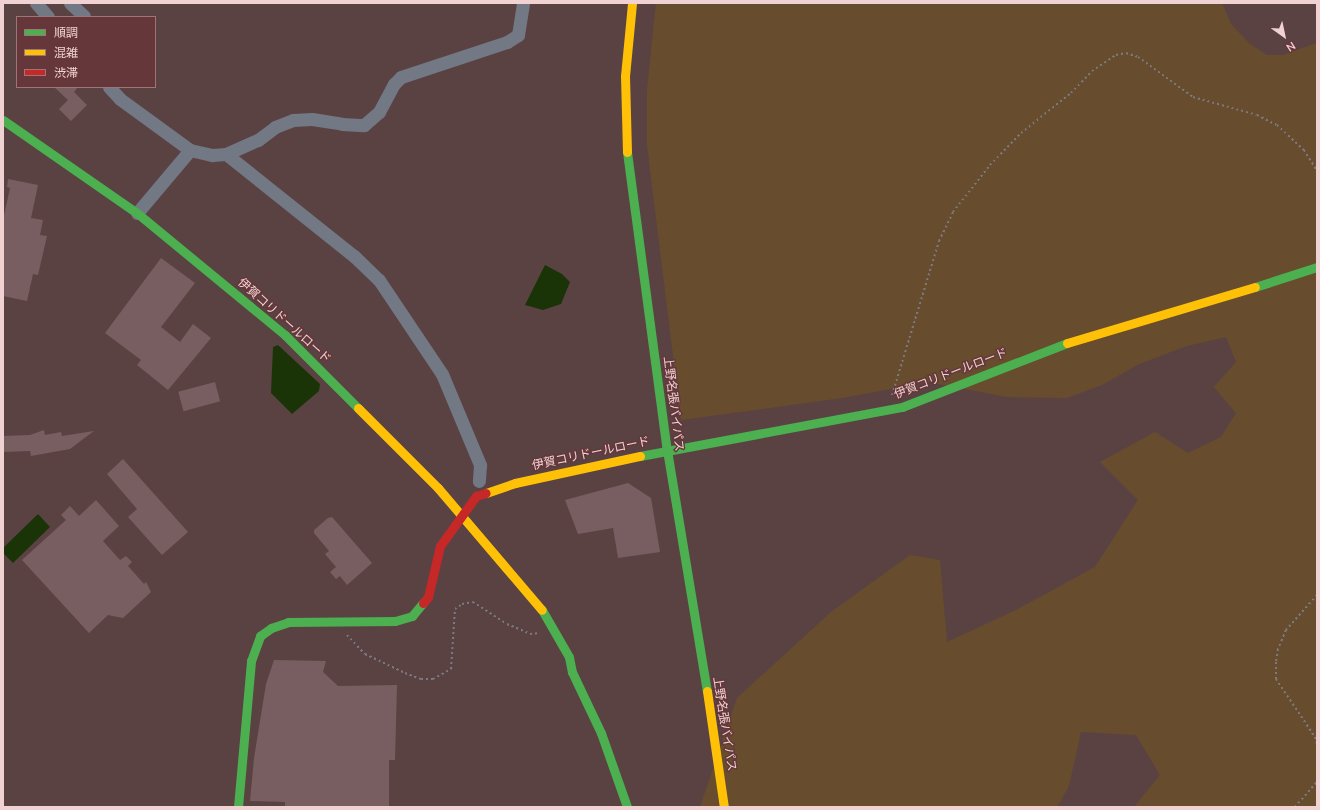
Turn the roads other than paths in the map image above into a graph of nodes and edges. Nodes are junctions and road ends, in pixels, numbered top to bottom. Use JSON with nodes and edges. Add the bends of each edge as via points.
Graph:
{"nodes":[{"id":1,"x":36,"y":3,"type":"edge"},
{"id":2,"x":70,"y":3,"type":"edge"},
{"id":3,"x":523,"y":3,"type":"edge"},
{"id":4,"x":632,"y":3,"type":"edge"},
{"id":5,"x":47,"y":16,"type":"edge"},
{"id":6,"x":84,"y":16,"type":"dead end"},
{"id":7,"x":110,"y":88,"type":"edge"},
{"id":8,"x":3,"y":120,"type":"edge"},
{"id":9,"x":190,"y":150,"type":"junction"},
{"id":10,"x":226,"y":154,"type":"junction"},
{"id":11,"x":137,"y":213,"type":"junction"},
{"id":12,"x":1317,"y":267,"type":"edge"},
{"id":13,"x":667,"y":450,"type":"junction"},
{"id":14,"x":480,"y":481,"type":"dead end"},
{"id":15,"x":460,"y":515,"type":"junction"},
{"id":16,"x":238,"y":807,"type":"edge"},
{"id":17,"x":627,"y":807,"type":"edge"},
{"id":18,"x":724,"y":807,"type":"edge"}],
"edges":[{"from":1,"to":5,"type":"street"},
{"from":2,"to":6,"type":"street"},
{"from":3,"to":10,"type":"street","via":[[518,35],[507,42],[401,77],[394,84],[379,112],[364,125],[312,119],[292,120],[258,140]]},
{"from":4,"to":13,"type":"main road","name":"上野名張バイパス","via":[[625,76],[626,152]]},
{"from":7,"to":9,"type":"street","via":[[120,99]]},
{"from":8,"to":11,"type":"main road","name":"伊賀コリドールロード"},
{"from":9,"to":10,"type":"street","via":[[212,155]]},
{"from":9,"to":11,"type":"street"},
{"from":10,"to":14,"type":"street","via":[[354,256],[379,280],[442,374],[480,465]]},
{"from":11,"to":15,"type":"main road","name":"伊賀コリドールロード","via":[[304,352],[438,488]]},
{"from":12,"to":13,"type":"main road","name":"伊賀コリドールロード","via":[[1193,307],[1062,344],[902,407]]},
{"from":13,"to":15,"type":"main road","name":"伊賀コリドールロード","via":[[497,488],[476,496]]},
{"from":13,"to":18,"type":"main road","name":"上野名張バイパス","via":[[714,730]]},
{"from":15,"to":16,"type":"main road","via":[[440,546],[428,597],[412,616],[395,621],[280,624],[265,632],[255,646]]},
{"from":15,"to":17,"type":"main road","via":[[533,597],[554,629],[569,657],[572,672],[601,733]]}]}
